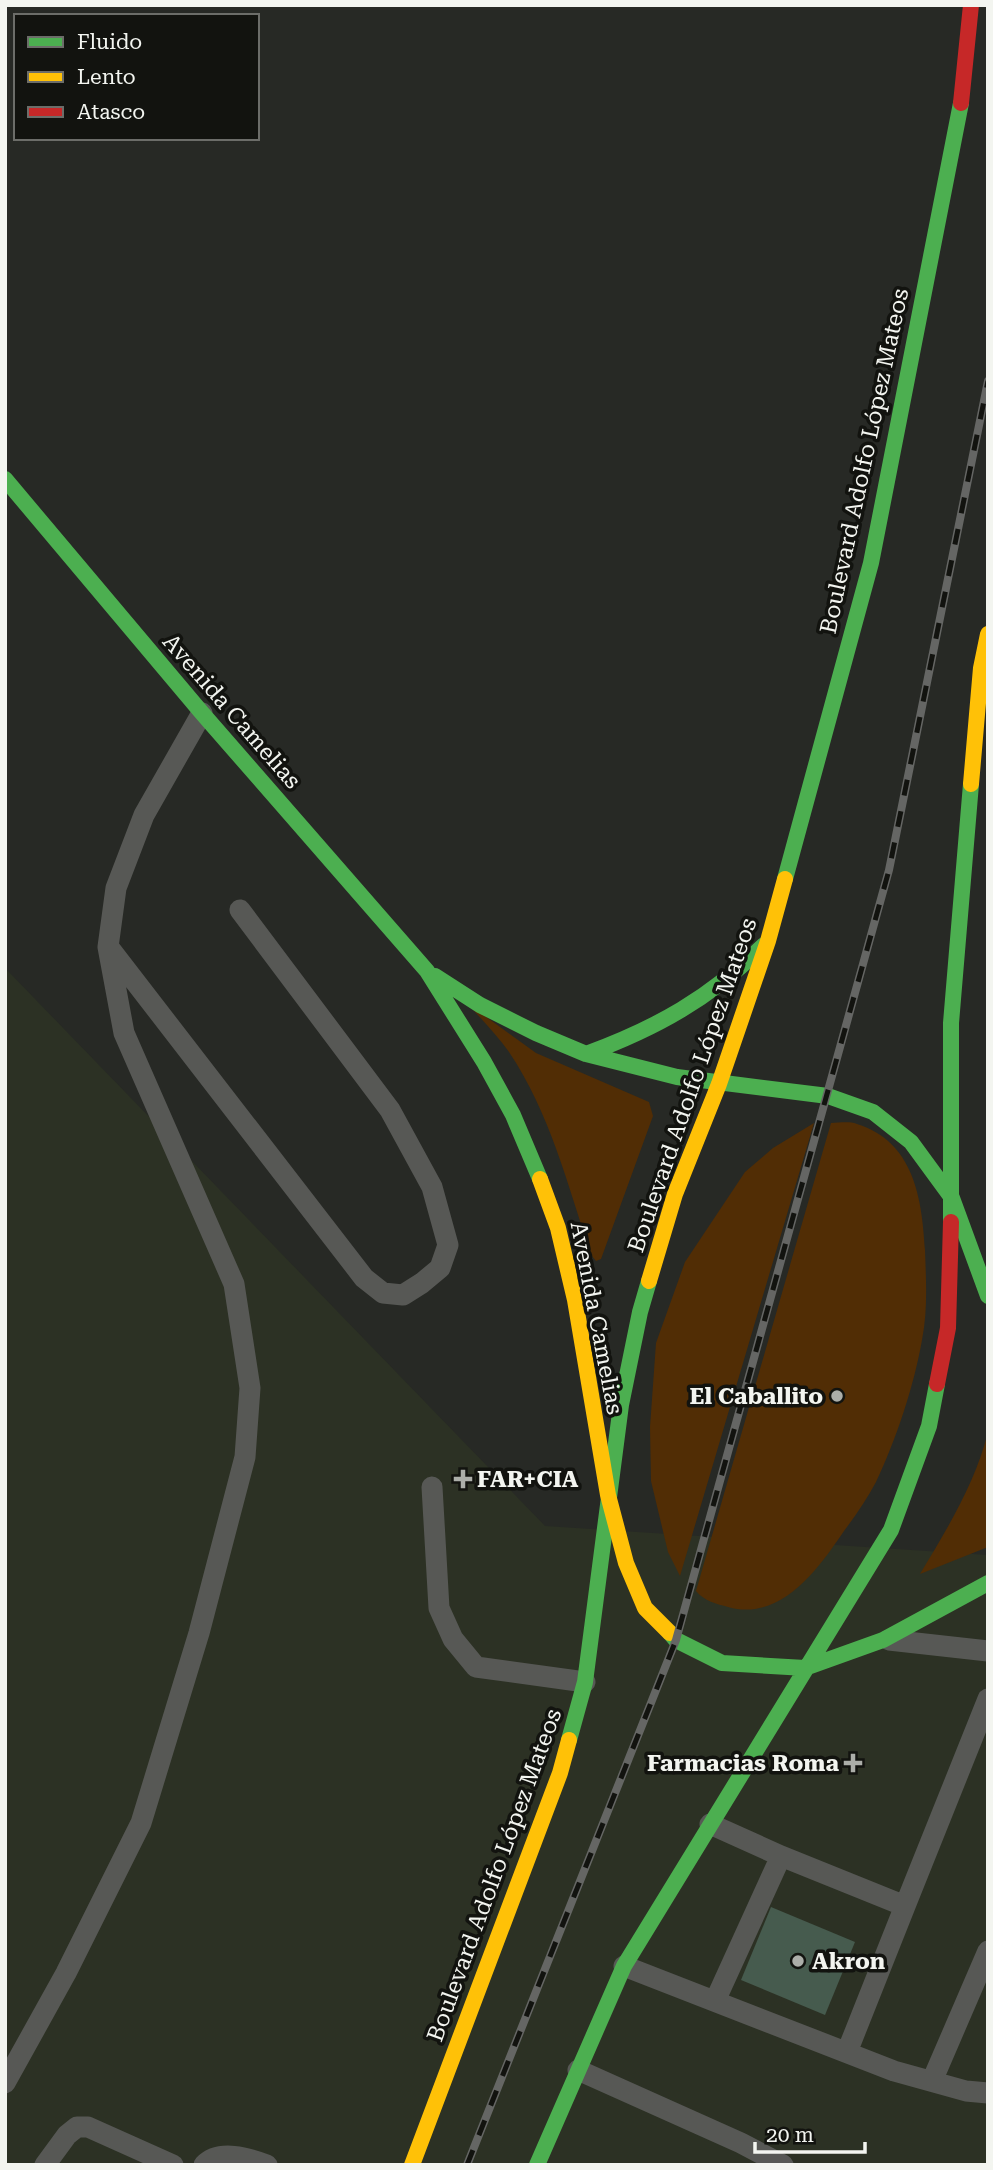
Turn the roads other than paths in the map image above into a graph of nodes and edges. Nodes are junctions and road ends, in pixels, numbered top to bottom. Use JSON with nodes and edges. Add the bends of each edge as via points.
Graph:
{"nodes":[{"id":1,"x":971,"y":5,"type":"edge"},
{"id":2,"x":5,"y":479,"type":"edge"},
{"id":3,"x":988,"y":634,"type":"edge"},
{"id":4,"x":202,"y":713,"type":"junction"},
{"id":5,"x":240,"y":910,"type":"dead end"},
{"id":6,"x":768,"y":941,"type":"junction"},
{"id":7,"x":108,"y":947,"type":"junction"},
{"id":8,"x":427,"y":971,"type":"junction"},
{"id":9,"x":586,"y":1054,"type":"junction"},
{"id":10,"x":719,"y":1084,"type":"junction"},
{"id":11,"x":952,"y":1198,"type":"junction"},
{"id":12,"x":988,"y":1296,"type":"edge"},
{"id":13,"x":432,"y":1487,"type":"dead end"},
{"id":14,"x":608,"y":1495,"type":"junction"},
{"id":15,"x":988,"y":1583,"type":"edge"},
{"id":16,"x":883,"y":1640,"type":"junction"},
{"id":17,"x":988,"y":1651,"type":"edge"},
{"id":18,"x":805,"y":1668,"type":"junction"},
{"id":19,"x":585,"y":1682,"type":"junction"},
{"id":20,"x":988,"y":1699,"type":"edge"},
{"id":21,"x":709,"y":1824,"type":"junction"},
{"id":22,"x":780,"y":1856,"type":"junction"},
{"id":23,"x":905,"y":1906,"type":"junction"},
{"id":24,"x":988,"y":1951,"type":"edge"},
{"id":25,"x":624,"y":1966,"type":"junction"},
{"id":26,"x":715,"y":2001,"type":"junction"},
{"id":27,"x":846,"y":2052,"type":"junction"},
{"id":28,"x":578,"y":2070,"type":"junction"},
{"id":29,"x":932,"y":2081,"type":"junction"},
{"id":30,"x":5,"y":2083,"type":"edge"},
{"id":31,"x":988,"y":2093,"type":"edge"},
{"id":32,"x":45,"y":2165,"type":"edge"},
{"id":33,"x":173,"y":2165,"type":"edge"},
{"id":34,"x":204,"y":2165,"type":"edge"},
{"id":35,"x":267,"y":2165,"type":"edge"},
{"id":36,"x":412,"y":2165,"type":"edge"},
{"id":37,"x":537,"y":2165,"type":"edge"},
{"id":38,"x":783,"y":2165,"type":"edge"}],
"edges":[{"from":1,"to":6,"type":"main road","name":"Boulevard Adolfo López Mateos","via":[[962,97],[871,563]]},
{"from":2,"to":4,"type":"main road","name":"Avenida Camelias"},
{"from":3,"to":11,"type":"main road","via":[[981,668],[951,1023]]},
{"from":4,"to":7,"type":"lane","via":[[144,815],[116,888]]},
{"from":4,"to":8,"type":"main road","name":"Avenida Camelias"},
{"from":5,"to":7,"type":"lane","via":[[390,1110],[432,1187],[448,1245],[440,1268],[403,1295],[383,1293],[364,1278]]},
{"from":6,"to":9,"type":"main road","via":[[704,999],[628,1040]]},
{"from":6,"to":10,"type":"main road","name":"Boulevard Adolfo López Mateos"},
{"from":7,"to":30,"type":"lane","via":[[124,1033],[234,1284],[250,1388],[245,1457],[200,1633],[141,1823]]},
{"from":8,"to":9,"type":"main road","name":"Avenida Camelias","via":[[480,1005]]},
{"from":8,"to":14,"type":"main road","name":"Avenida Camelias","via":[[513,1115],[558,1228]]},
{"from":9,"to":10,"type":"main road","name":"Avenida Camelias"},
{"from":10,"to":11,"type":"main road","name":"Avenida Camelias","via":[[828,1096],[873,1112],[911,1142]]},
{"from":10,"to":14,"type":"main road","name":"Boulevard Adolfo López Mateos","via":[[675,1194],[640,1312]]},
{"from":11,"to":12,"type":"main road"},
{"from":11,"to":18,"type":"main road","via":[[948,1328],[929,1426],[891,1530]]},
{"from":13,"to":19,"type":"lane","via":[[439,1608],[453,1639],[476,1667]]},
{"from":14,"to":18,"type":"main road","via":[[626,1563],[645,1608],[676,1640],[722,1664]]},
{"from":14,"to":19,"type":"main road","name":"Boulevard Adolfo López Mateos"},
{"from":15,"to":16,"type":"main road"},
{"from":16,"to":17,"type":"lane"},
{"from":16,"to":18,"type":"main road"},
{"from":18,"to":21,"type":"main road"},
{"from":19,"to":36,"type":"main road","name":"Boulevard Adolfo López Mateos","via":[[560,1773]]},
{"from":20,"to":23,"type":"lane"},
{"from":21,"to":22,"type":"lane"},
{"from":21,"to":25,"type":"main road"},
{"from":22,"to":23,"type":"lane"},
{"from":22,"to":26,"type":"lane"},
{"from":23,"to":27,"type":"lane"},
{"from":24,"to":29,"type":"lane"},
{"from":25,"to":26,"type":"lane"},
{"from":25,"to":28,"type":"main road"},
{"from":26,"to":27,"type":"lane"},
{"from":27,"to":29,"type":"lane"},
{"from":28,"to":37,"type":"main road"},
{"from":28,"to":38,"type":"lane"},
{"from":29,"to":31,"type":"lane"},
{"from":32,"to":33,"type":"lane","via":[[67,2135],[77,2127],[88,2127]]},
{"from":34,"to":35,"type":"lane","via":[[216,2156]]}]}
